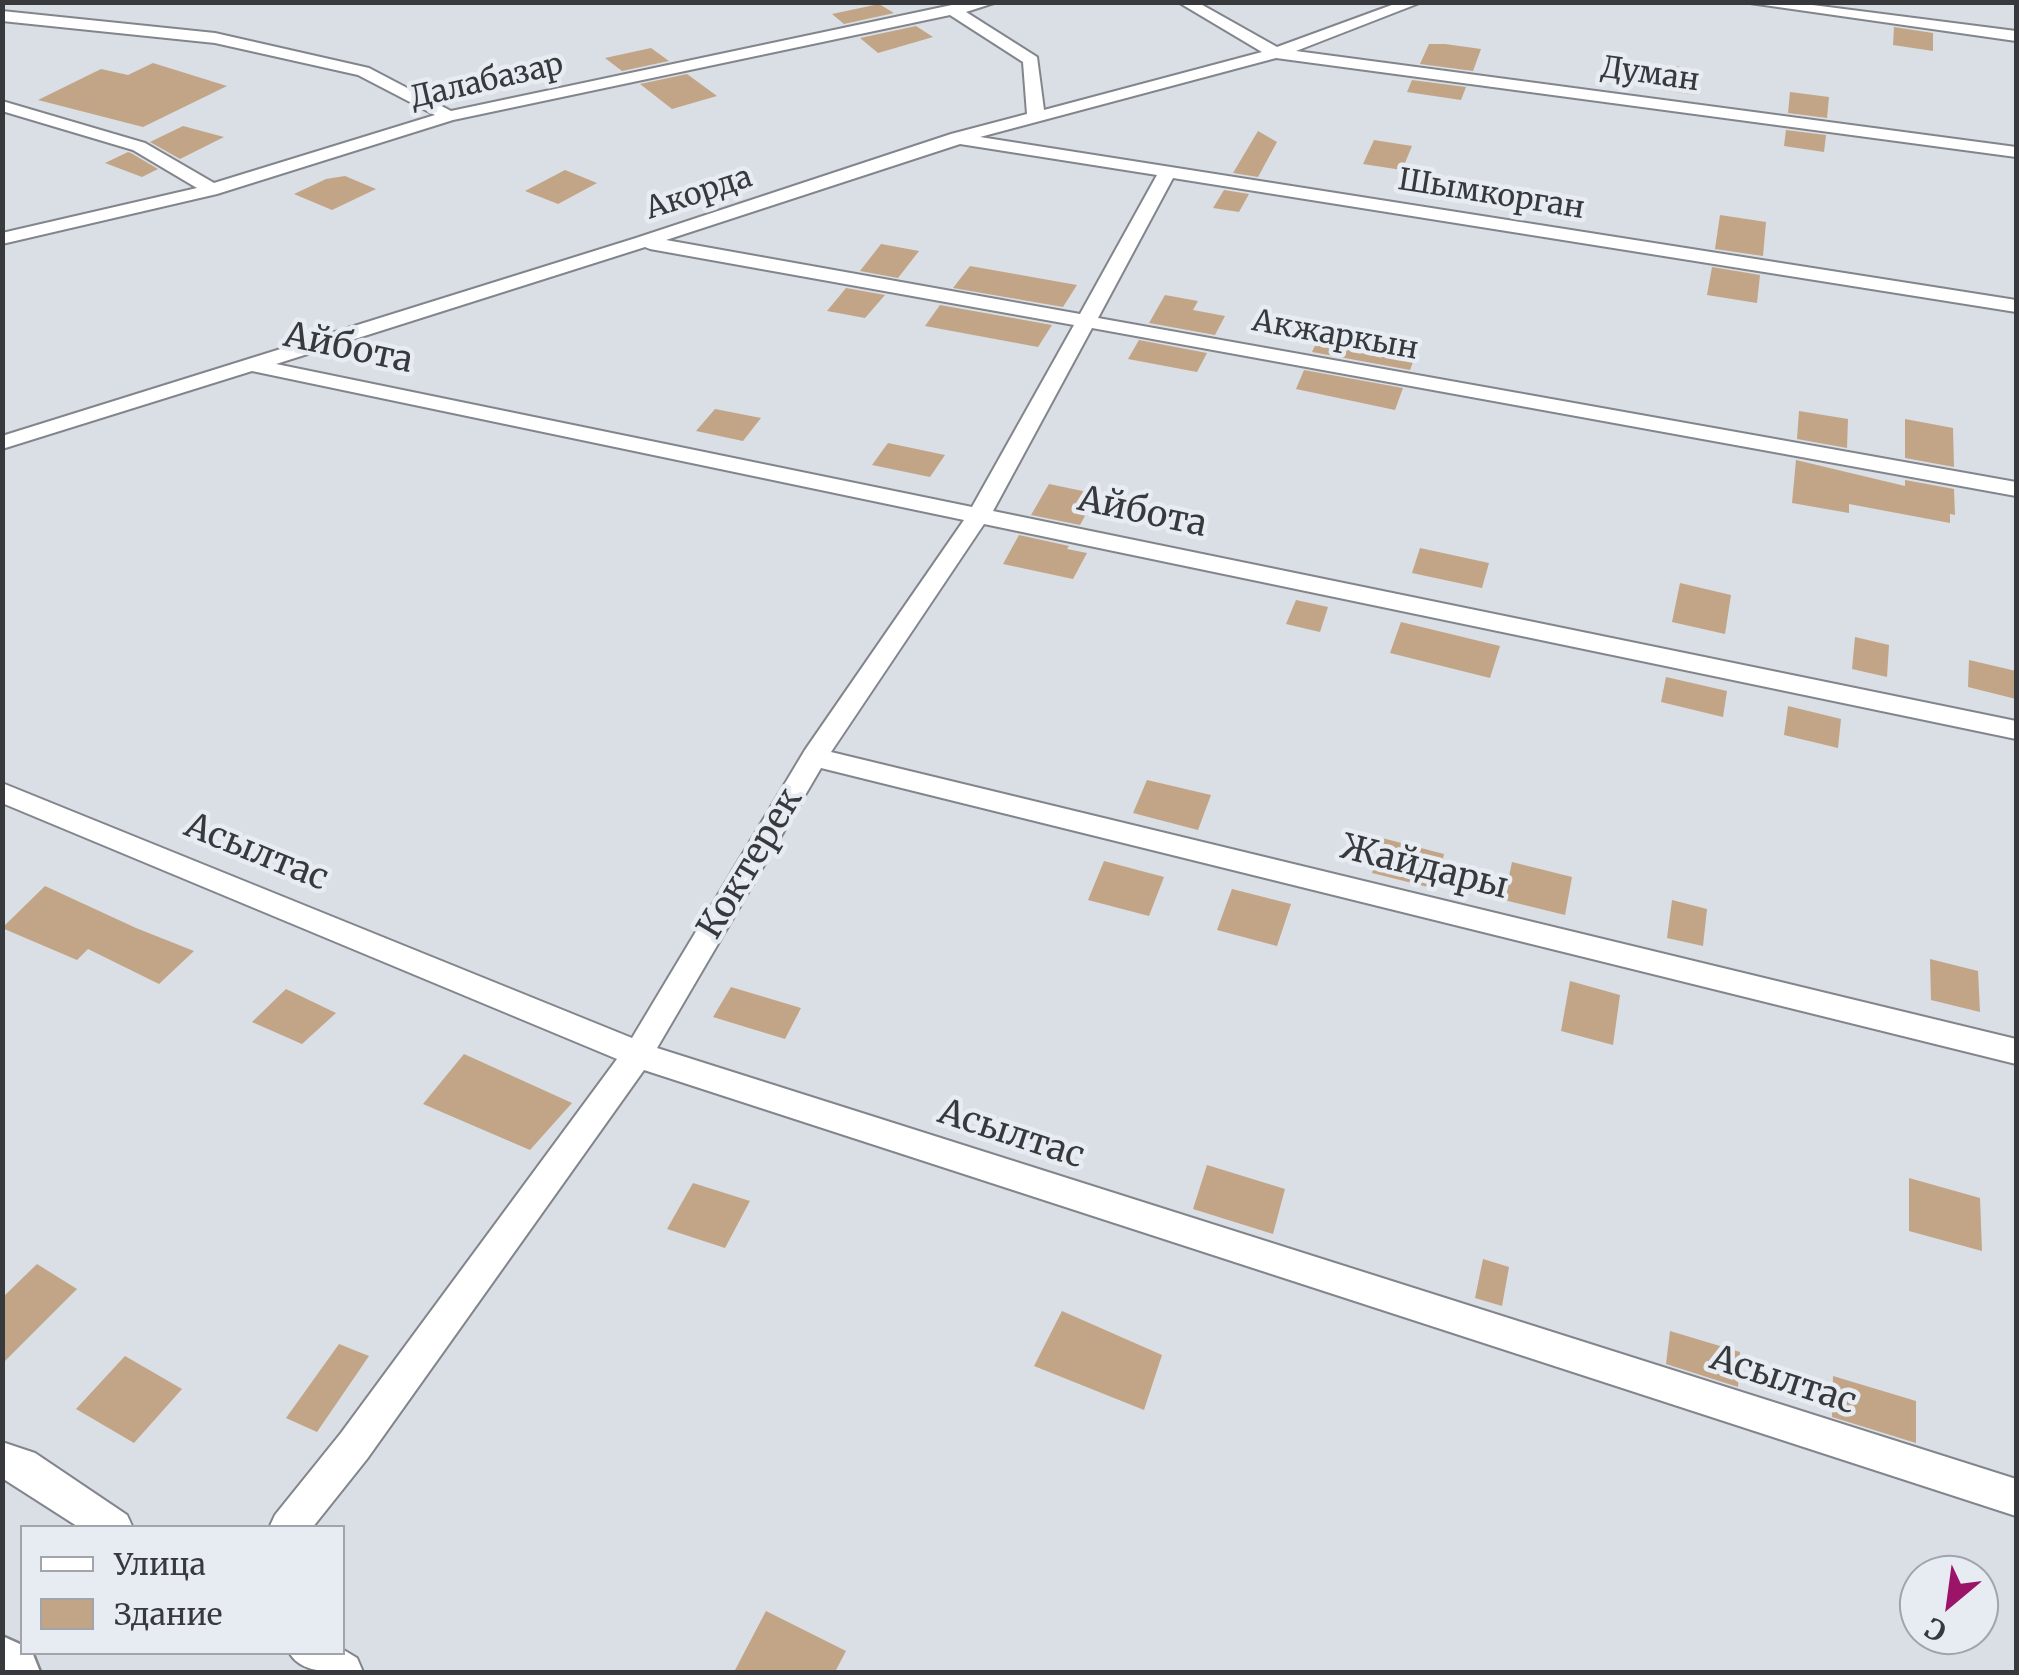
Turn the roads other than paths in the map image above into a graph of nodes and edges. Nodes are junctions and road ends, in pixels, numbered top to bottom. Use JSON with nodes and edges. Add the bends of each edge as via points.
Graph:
{"nodes":[{"id":1,"x":990,"y":2,"type":"edge"},
{"id":2,"x":1185,"y":2,"type":"edge"},
{"id":3,"x":1415,"y":2,"type":"edge"},
{"id":4,"x":1750,"y":2,"type":"edge"},
{"id":5,"x":953,"y":10,"type":"junction"},
{"id":6,"x":2,"y":16,"type":"edge"},
{"id":7,"x":2016,"y":36,"type":"edge"},
{"id":8,"x":1276,"y":52,"type":"junction"},
{"id":9,"x":2,"y":106,"type":"edge"},
{"id":10,"x":449,"y":116,"type":"junction"},
{"id":11,"x":1030,"y":119,"type":"junction"},
{"id":12,"x":957,"y":138,"type":"junction"},
{"id":13,"x":1046,"y":152,"type":"junction"},
{"id":14,"x":2016,"y":152,"type":"edge"},
{"id":15,"x":1168,"y":172,"type":"junction"},
{"id":16,"x":211,"y":190,"type":"junction"},
{"id":17,"x":2,"y":239,"type":"edge"},
{"id":18,"x":643,"y":242,"type":"junction"},
{"id":19,"x":2016,"y":306,"type":"edge"},
{"id":20,"x":1086,"y":321,"type":"junction"},
{"id":21,"x":252,"y":365,"type":"junction"},
{"id":22,"x":2,"y":443,"type":"edge"},
{"id":23,"x":2016,"y":489,"type":"edge"},
{"id":24,"x":979,"y":515,"type":"junction"},
{"id":25,"x":2016,"y":730,"type":"edge"},
{"id":26,"x":814,"y":757,"type":"junction"},
{"id":27,"x":2,"y":792,"type":"edge"},
{"id":28,"x":2016,"y":1052,"type":"edge"},
{"id":29,"x":638,"y":1054,"type":"junction"},
{"id":30,"x":2,"y":1460,"type":"edge"},
{"id":31,"x":2016,"y":1498,"type":"edge"},
{"id":32,"x":110,"y":1525,"type":"edge"},
{"id":33,"x":290,"y":1525,"type":"edge"},
{"id":34,"x":314,"y":1655,"type":"edge"},
{"id":35,"x":2,"y":1665,"type":"edge"},
{"id":36,"x":11,"y":1672,"type":"edge"},
{"id":37,"x":343,"y":1672,"type":"edge"}],
"edges":[{"from":1,"to":5,"type":"street","name":"Далабазар"},
{"from":2,"to":8,"type":"street"},
{"from":3,"to":8,"type":"street","name":"Акорда"},
{"from":4,"to":7,"type":"street"},
{"from":5,"to":10,"type":"street","name":"Далабазар"},
{"from":5,"to":11,"type":"street","via":[[1030,60]]},
{"from":6,"to":10,"type":"street","via":[[215,38],[363,71]]},
{"from":8,"to":11,"type":"street","name":"Акорда"},
{"from":8,"to":14,"type":"street","name":"Думан"},
{"from":9,"to":16,"type":"street","via":[[101,133],[184,166]]},
{"from":10,"to":16,"type":"street","name":"Далабазар"},
{"from":11,"to":12,"type":"street","name":"Акорда"},
{"from":11,"to":13,"type":"street","via":[[1028,134]]},
{"from":12,"to":13,"type":"street","name":"Шымкорган"},
{"from":12,"to":18,"type":"street","name":"Акорда"},
{"from":13,"to":15,"type":"street","name":"Шымкорган"},
{"from":15,"to":19,"type":"street","name":"Шымкорган"},
{"from":15,"to":20,"type":"street","name":"Коктерек"},
{"from":16,"to":17,"type":"street","name":"Далабазар"},
{"from":18,"to":20,"type":"street","name":"Акжаркын"},
{"from":18,"to":21,"type":"street","name":"Акорда"},
{"from":20,"to":23,"type":"street","name":"Акжаркын"},
{"from":20,"to":24,"type":"street","name":"Коктерек"},
{"from":21,"to":22,"type":"street","name":"Акорда"},
{"from":21,"to":24,"type":"street","name":"Айбота"},
{"from":24,"to":25,"type":"street","name":"Айбота"},
{"from":24,"to":26,"type":"street","name":"Коктерек"},
{"from":26,"to":28,"type":"street","name":"Жайдары"},
{"from":26,"to":29,"type":"street","name":"Коктерек"},
{"from":27,"to":29,"type":"street","name":"Асылтас"},
{"from":29,"to":31,"type":"street","name":"Асылтас"},
{"from":29,"to":33,"type":"street","name":"Коктерек"},
{"from":30,"to":32,"type":"street","via":[[22,1466]]},
{"from":34,"to":37,"type":"street"},
{"from":35,"to":36,"type":"main road"}]}
